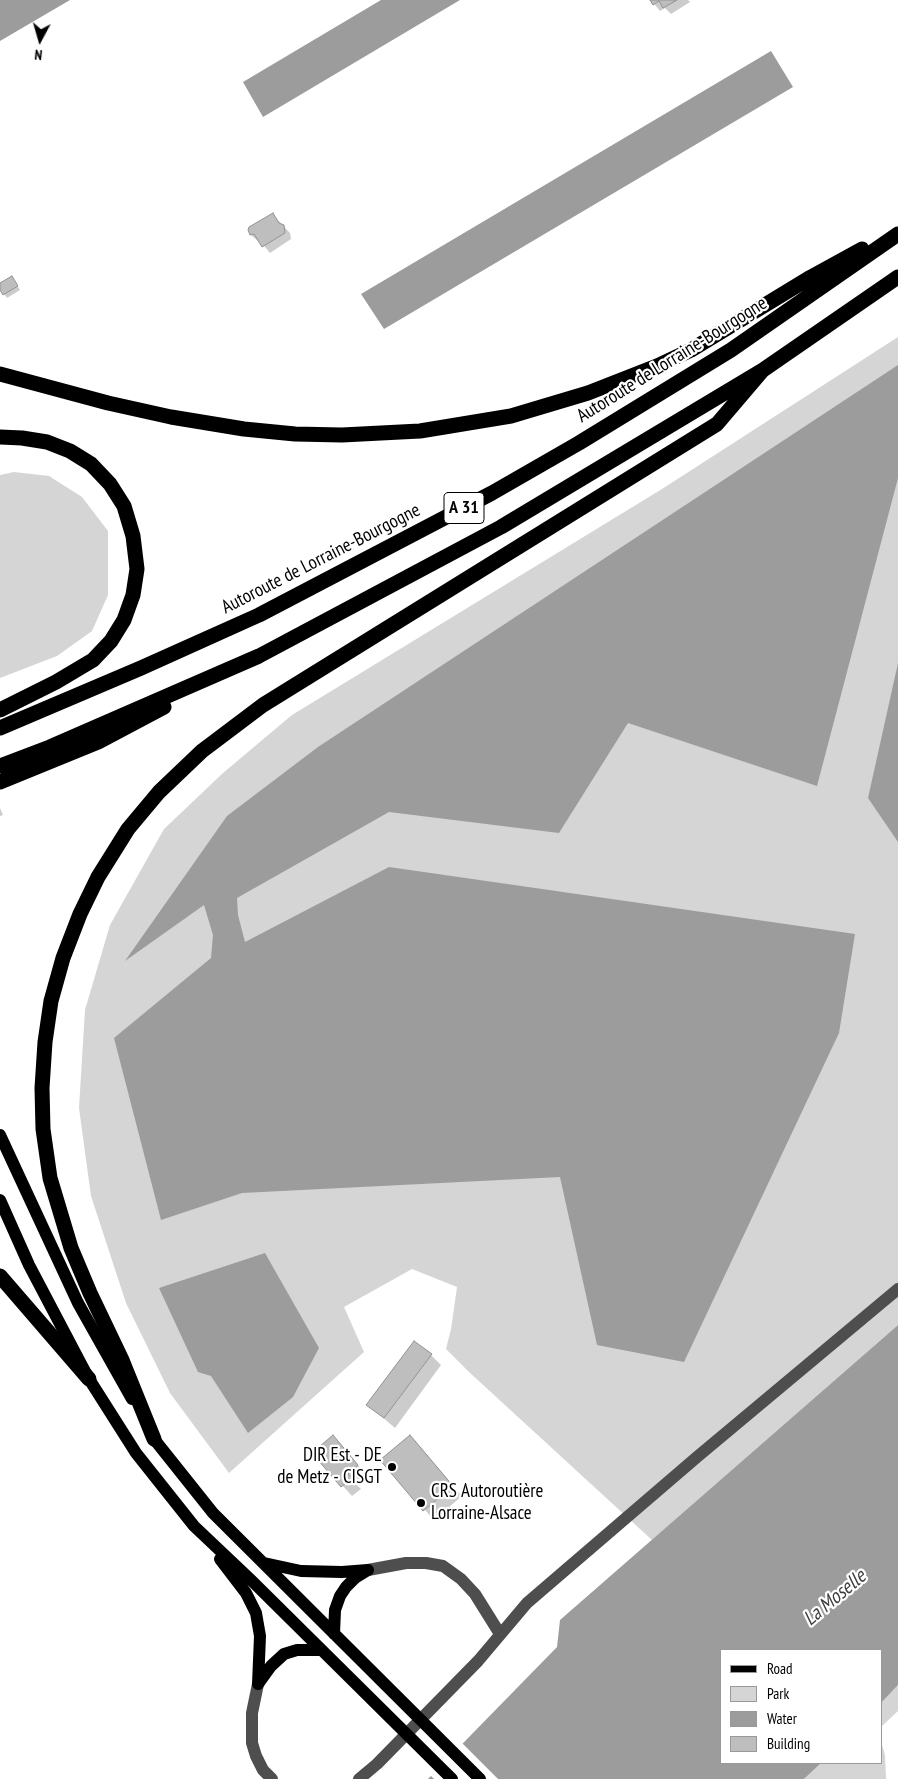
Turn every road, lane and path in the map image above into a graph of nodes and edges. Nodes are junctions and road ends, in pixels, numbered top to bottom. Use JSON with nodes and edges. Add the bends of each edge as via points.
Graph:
{"nodes":[{"id":1,"x":898,"y":229,"type":"edge"},
{"id":2,"x":898,"y":234,"type":"edge"},
{"id":3,"x":898,"y":277,"type":"edge"},
{"id":4,"x":763,"y":370,"type":"junction"},
{"id":5,"x":0,"y":374,"type":"edge"},
{"id":6,"x":0,"y":437,"type":"edge"},
{"id":7,"x":259,"y":656,"type":"junction"},
{"id":8,"x":0,"y":710,"type":"edge"},
{"id":9,"x":0,"y":728,"type":"edge"},
{"id":10,"x":0,"y":766,"type":"edge"},
{"id":11,"x":0,"y":782,"type":"edge"},
{"id":12,"x":0,"y":1135,"type":"edge"},
{"id":13,"x":0,"y":1200,"type":"edge"},
{"id":14,"x":0,"y":1276,"type":"edge"},
{"id":15,"x":898,"y":1289,"type":"edge"},
{"id":16,"x":88,"y":1379,"type":"junction"},
{"id":17,"x":154,"y":1439,"type":"junction"},
{"id":18,"x":194,"y":1526,"type":"junction"},
{"id":19,"x":263,"y":1563,"type":"junction"},
{"id":20,"x":368,"y":1570,"type":"junction"},
{"id":21,"x":334,"y":1634,"type":"junction"},
{"id":22,"x":500,"y":1634,"type":"junction"},
{"id":23,"x":321,"y":1650,"type":"junction"},
{"id":24,"x":258,"y":1684,"type":"junction"},
{"id":25,"x":272,"y":1779,"type":"edge"},
{"id":26,"x":360,"y":1779,"type":"edge"},
{"id":27,"x":452,"y":1779,"type":"edge"},
{"id":28,"x":480,"y":1779,"type":"edge"}],
"edges":[{"from":1,"to":5,"type":"highway","via":[[691,350],[657,366],[588,393],[511,416],[420,431],[342,435],[244,430],[108,403]]},
{"from":2,"to":9,"type":"highway","name":"Autoroute de Lorraine-Bourgogne","number":"A 31","via":[[731,350],[492,493],[259,615]]},
{"from":3,"to":4,"type":"highway","number":"A 31"},
{"from":4,"to":7,"type":"highway","number":"A 31","via":[[501,527]]},
{"from":4,"to":17,"type":"highway","via":[[717,424],[263,705],[202,751],[159,792],[128,829],[98,877],[63,958],[51,1001],[42,1088],[43,1128],[50,1178],[71,1248]]},
{"from":6,"to":8,"type":"highway","via":[[47,442],[91,464],[110,484],[124,506],[133,536],[137,569],[133,595],[124,620],[93,660]]},
{"from":7,"to":10,"type":"highway","number":"A 31"},
{"from":7,"to":11,"type":"highway","via":[[98,742]]},
{"from":12,"to":17,"type":"main road","via":[[78,1303]]},
{"from":13,"to":16,"type":"main road","via":[[29,1265]]},
{"from":14,"to":16,"type":"highway"},
{"from":15,"to":22,"type":"street","via":[[527,1603]]},
{"from":16,"to":18,"type":"main road","via":[[136,1453]]},
{"from":17,"to":19,"type":"main road","via":[[213,1513]]},
{"from":18,"to":23,"type":"main road"},
{"from":18,"to":24,"type":"main road","via":[[246,1593],[256,1612],[260,1636]]},
{"from":19,"to":20,"type":"main road","via":[[302,1571]]},
{"from":19,"to":21,"type":"main road"},
{"from":20,"to":21,"type":"main road","via":[[346,1587],[340,1596],[335,1610]]},
{"from":20,"to":22,"type":"street","via":[[406,1563],[443,1566],[475,1594]]},
{"from":21,"to":28,"type":"main road"},
{"from":22,"to":26,"type":"street","via":[[478,1661]]},
{"from":23,"to":24,"type":"main road","via":[[297,1650],[284,1654]]},
{"from":23,"to":27,"type":"main road"},
{"from":24,"to":25,"type":"street","via":[[252,1713],[252,1743],[263,1770]]}]}
